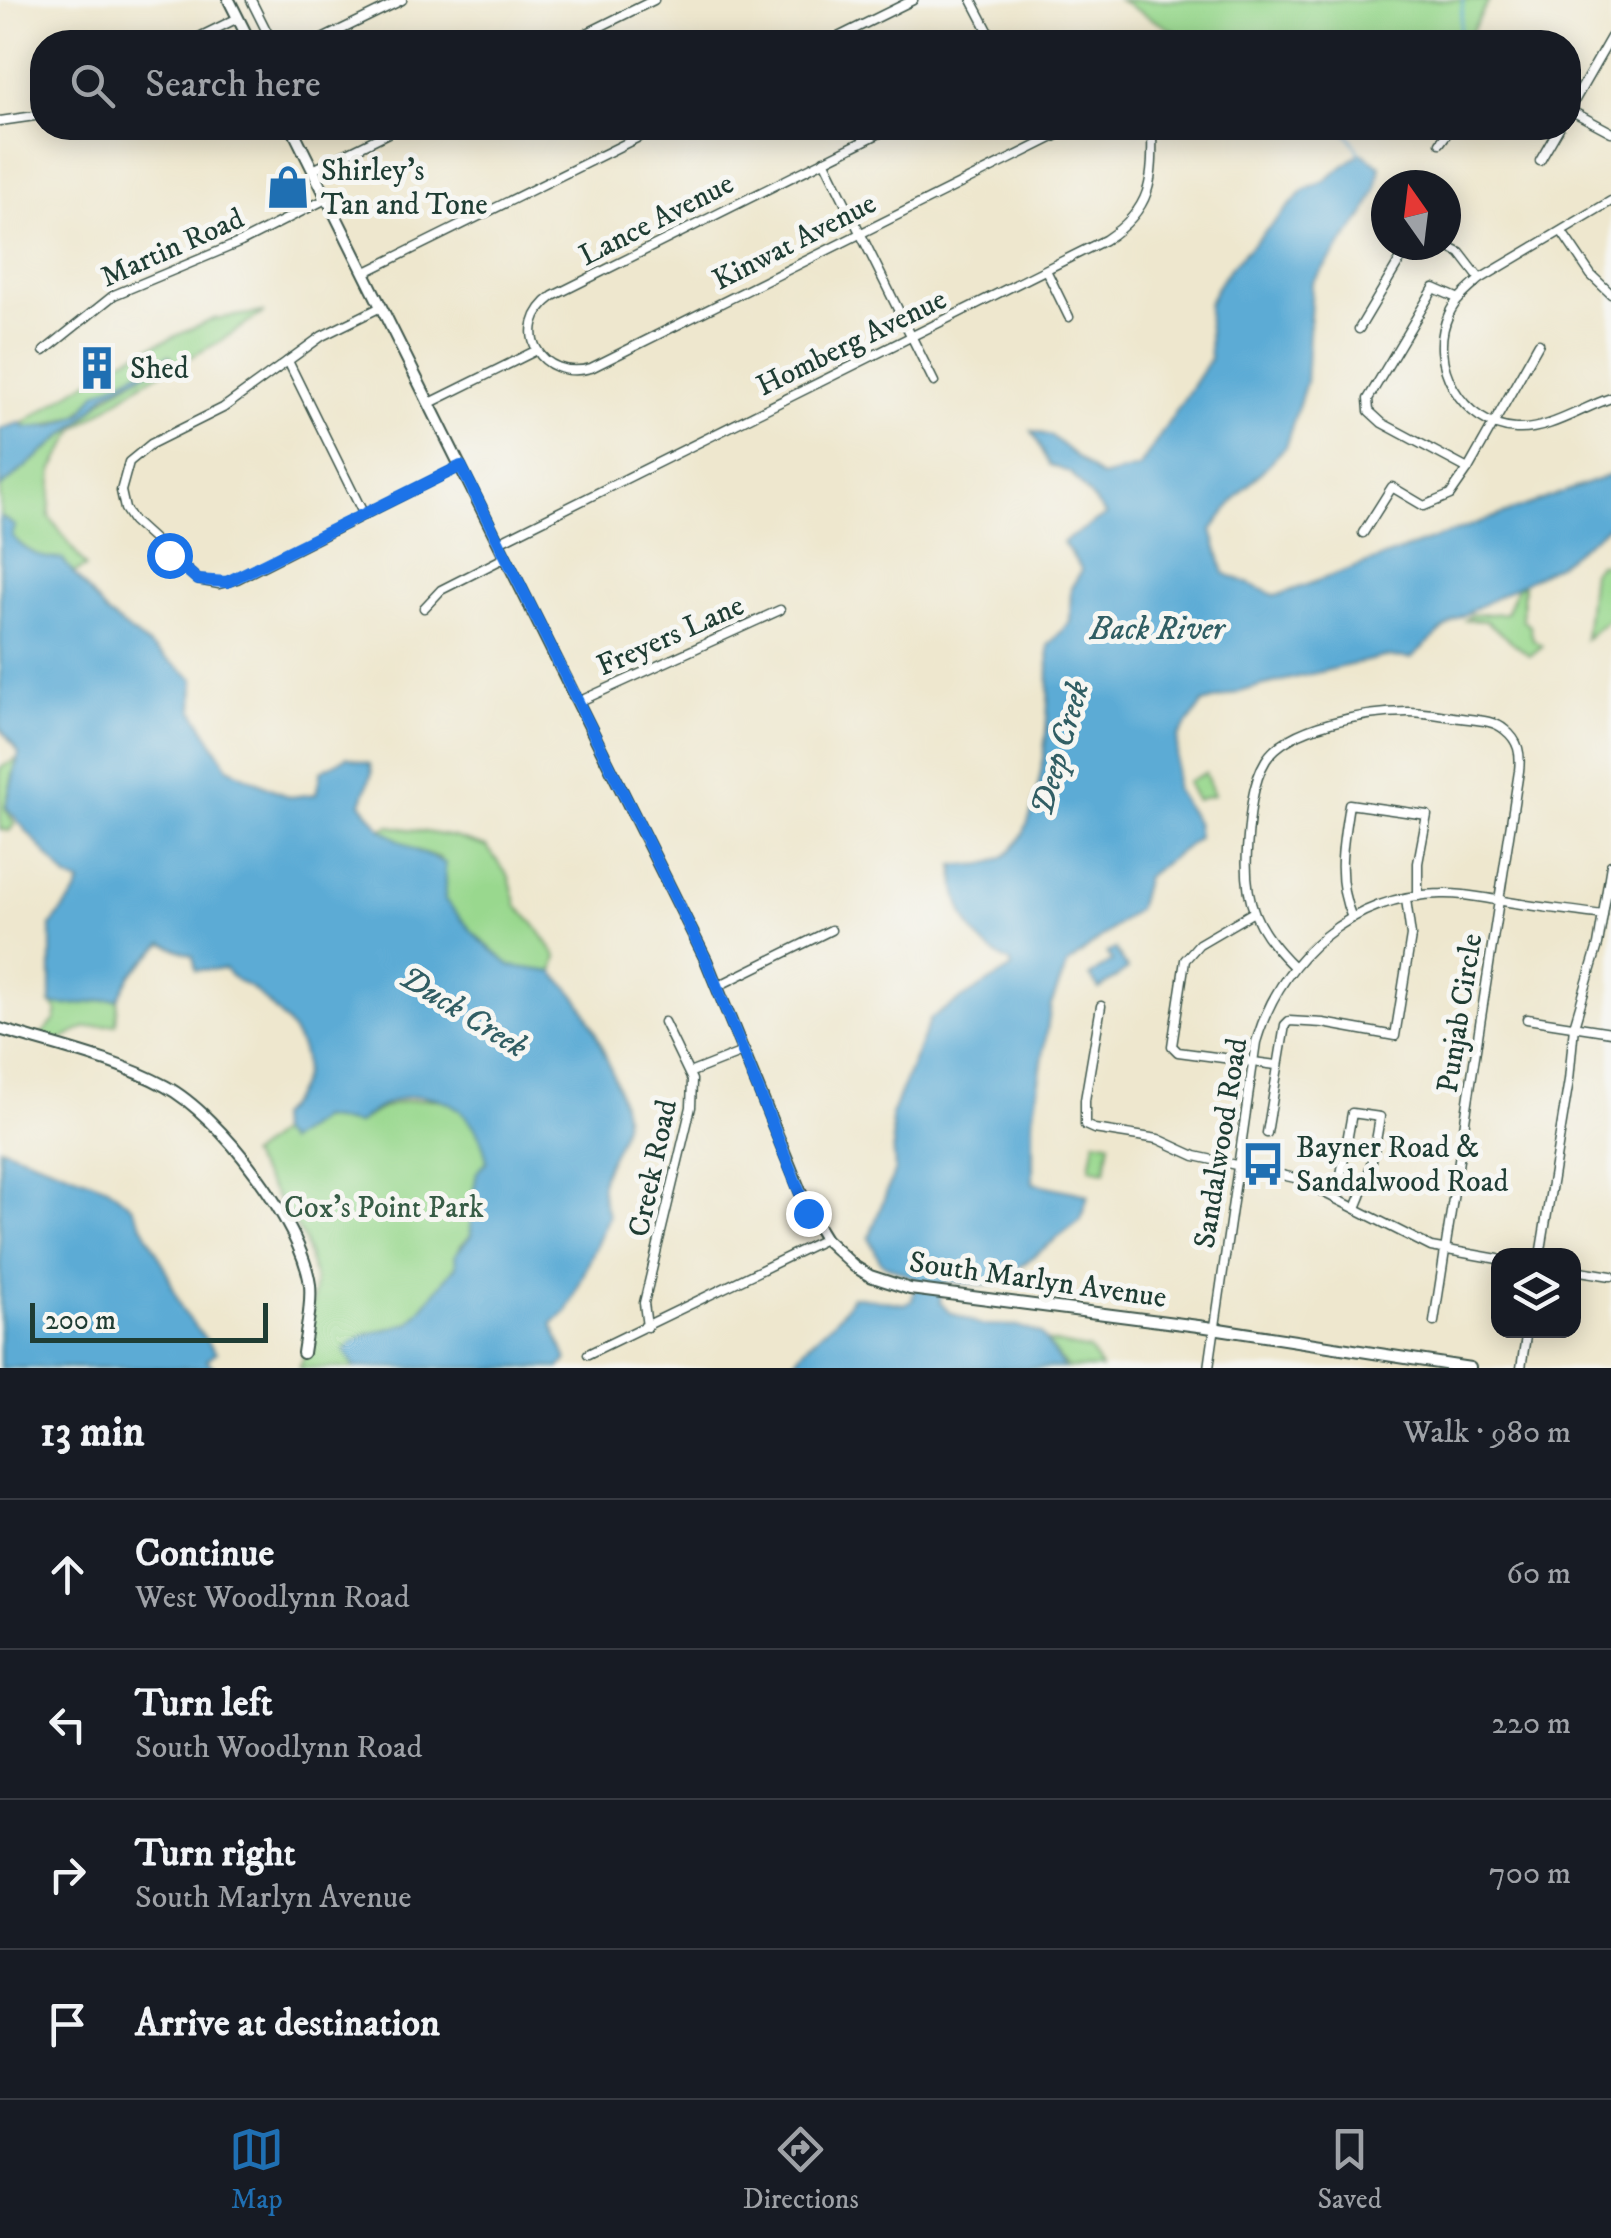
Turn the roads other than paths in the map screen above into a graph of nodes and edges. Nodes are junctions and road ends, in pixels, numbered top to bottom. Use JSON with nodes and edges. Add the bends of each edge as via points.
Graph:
{"nodes":[{"id":1,"x":229,"y":0,"type":"edge"},
{"id":2,"x":251,"y":0,"type":"edge"},
{"id":3,"x":402,"y":0,"type":"edge"},
{"id":4,"x":654,"y":0,"type":"edge"},
{"id":5,"x":913,"y":0,"type":"edge"},
{"id":6,"x":972,"y":0,"type":"edge"},
{"id":7,"x":238,"y":18,"type":"junction"},
{"id":8,"x":214,"y":30,"type":"edge"},
{"id":9,"x":244,"y":30,"type":"edge"},
{"id":10,"x":266,"y":30,"type":"edge"},
{"id":11,"x":341,"y":30,"type":"edge"},
{"id":12,"x":593,"y":30,"type":"edge"},
{"id":13,"x":852,"y":30,"type":"edge"},
{"id":14,"x":988,"y":30,"type":"edge"},
{"id":15,"x":1611,"y":37,"type":"edge"},
{"id":16,"x":1581,"y":89,"type":"edge"},
{"id":17,"x":30,"y":116,"type":"edge"},
{"id":18,"x":1581,"y":116,"type":"edge"},
{"id":19,"x":0,"y":120,"type":"edge"},
{"id":20,"x":1611,"y":132,"type":"edge"},
{"id":21,"x":298,"y":140,"type":"edge"},
{"id":22,"x":374,"y":140,"type":"edge"},
{"id":23,"x":633,"y":140,"type":"edge"},
{"id":24,"x":865,"y":140,"type":"edge"},
{"id":25,"x":1048,"y":140,"type":"edge"},
{"id":26,"x":1152,"y":140,"type":"edge"},
{"id":27,"x":1443,"y":140,"type":"edge"},
{"id":28,"x":1553,"y":140,"type":"edge"},
{"id":29,"x":1440,"y":144,"type":"dead end"},
{"id":30,"x":824,"y":160,"type":"junction"},
{"id":31,"x":1540,"y":161,"type":"dead end"},
{"id":32,"x":313,"y":170,"type":"junction"},
{"id":33,"x":328,"y":198,"type":"junction"},
{"id":34,"x":1611,"y":201,"type":"edge"},
{"id":35,"x":1562,"y":232,"type":"junction"},
{"id":36,"x":860,"y":233,"type":"junction"},
{"id":37,"x":1461,"y":255,"type":"edge"},
{"id":38,"x":1399,"y":260,"type":"edge"},
{"id":39,"x":1046,"y":270,"type":"junction"},
{"id":40,"x":364,"y":273,"type":"junction"},
{"id":41,"x":1480,"y":280,"type":"junction"},
{"id":42,"x":1611,"y":294,"type":"edge"},
{"id":43,"x":1458,"y":299,"type":"junction"},
{"id":44,"x":381,"y":307,"type":"junction"},
{"id":45,"x":1070,"y":318,"type":"dead end"},
{"id":46,"x":1359,"y":329,"type":"dead end"},
{"id":47,"x":912,"y":336,"type":"junction"},
{"id":48,"x":1539,"y":343,"type":"dead end"},
{"id":49,"x":537,"y":350,"type":"junction"},
{"id":50,"x":44,"y":352,"type":"dead end"},
{"id":51,"x":288,"y":361,"type":"junction"},
{"id":52,"x":934,"y":382,"type":"dead end"},
{"id":53,"x":1611,"y":398,"type":"edge"},
{"id":54,"x":430,"y":404,"type":"junction"},
{"id":55,"x":1494,"y":424,"type":"junction"},
{"id":56,"x":461,"y":466,"type":"junction"},
{"id":57,"x":1468,"y":470,"type":"junction"},
{"id":58,"x":364,"y":515,"type":"junction"},
{"id":59,"x":1364,"y":533,"type":"dead end"},
{"id":60,"x":499,"y":542,"type":"junction"},
{"id":61,"x":506,"y":557,"type":"junction"},
{"id":62,"x":424,"y":608,"type":"dead end"},
{"id":63,"x":780,"y":610,"type":"dead end"},
{"id":64,"x":578,"y":702,"type":"junction"},
{"id":65,"x":1611,"y":865,"type":"edge"},
{"id":66,"x":1418,"y":896,"type":"junction"},
{"id":67,"x":1406,"y":899,"type":"junction"},
{"id":68,"x":1499,"y":901,"type":"junction"},
{"id":69,"x":1252,"y":913,"type":"junction"},
{"id":70,"x":1603,"y":916,"type":"junction"},
{"id":71,"x":1352,"y":918,"type":"junction"},
{"id":72,"x":831,"y":930,"type":"dead end"},
{"id":73,"x":1294,"y":966,"type":"junction"},
{"id":74,"x":718,"y":986,"type":"junction"},
{"id":75,"x":1101,"y":1006,"type":"dead end"},
{"id":76,"x":1527,"y":1019,"type":"dead end"},
{"id":77,"x":664,"y":1022,"type":"dead end"},
{"id":78,"x":1574,"y":1026,"type":"junction"},
{"id":79,"x":0,"y":1029,"type":"edge"},
{"id":80,"x":1611,"y":1032,"type":"edge"},
{"id":81,"x":746,"y":1050,"type":"junction"},
{"id":82,"x":1253,"y":1063,"type":"junction"},
{"id":83,"x":1276,"y":1066,"type":"junction"},
{"id":84,"x":689,"y":1073,"type":"junction"},
{"id":85,"x":1268,"y":1133,"type":"dead end"},
{"id":86,"x":1238,"y":1167,"type":"junction"},
{"id":87,"x":1364,"y":1189,"type":"junction"},
{"id":88,"x":1356,"y":1208,"type":"junction"},
{"id":89,"x":825,"y":1239,"type":"junction"},
{"id":90,"x":1541,"y":1248,"type":"edge"},
{"id":91,"x":1444,"y":1251,"type":"junction"},
{"id":92,"x":1491,"y":1258,"type":"edge"},
{"id":93,"x":1581,"y":1271,"type":"edge"},
{"id":94,"x":1611,"y":1276,"type":"edge"},
{"id":95,"x":1434,"y":1322,"type":"dead end"},
{"id":96,"x":648,"y":1327,"type":"junction"},
{"id":97,"x":1216,"y":1328,"type":"junction"},
{"id":98,"x":1527,"y":1338,"type":"edge"},
{"id":99,"x":303,"y":1353,"type":"dead end"},
{"id":100,"x":588,"y":1354,"type":"dead end"},
{"id":101,"x":1208,"y":1368,"type":"edge"},
{"id":102,"x":1470,"y":1368,"type":"edge"},
{"id":103,"x":1522,"y":1368,"type":"edge"}],
"edges":[{"from":1,"to":7,"type":"street"},
{"from":2,"to":10,"type":"street"},
{"from":3,"to":11,"type":"street"},
{"from":4,"to":12,"type":"street"},
{"from":5,"to":13,"type":"street"},
{"from":6,"to":14,"type":"street"},
{"from":7,"to":8,"type":"street"},
{"from":7,"to":9,"type":"street"},
{"from":15,"to":16,"type":"street"},
{"from":17,"to":19,"type":"street"},
{"from":18,"to":20,"type":"street"},
{"from":21,"to":32,"type":"street","name":"South Marlyn Avenue"},
{"from":22,"to":32,"type":"street"},
{"from":23,"to":40,"type":"street"},
{"from":24,"to":30,"type":"street","name":"Lance Avenue"},
{"from":25,"to":36,"type":"street","name":"Kinwat Avenue"},
{"from":26,"to":39,"type":"street","name":"Homberg Avenue","via":[[1150,188],[1139,212],[1105,240]]},
{"from":27,"to":29,"type":"street"},
{"from":28,"to":31,"type":"street"},
{"from":30,"to":36,"type":"street"},
{"from":30,"to":49,"type":"street","name":"Lance Avenue","via":[[553,296],[533,323]]},
{"from":32,"to":33,"type":"street","name":"South Marlyn Avenue"},
{"from":33,"to":40,"type":"street","name":"South Marlyn Avenue"},
{"from":33,"to":50,"type":"street","name":"Martin Road","via":[[114,295]]},
{"from":34,"to":35,"type":"street"},
{"from":35,"to":41,"type":"street"},
{"from":35,"to":42,"type":"street"},
{"from":36,"to":47,"type":"street"},
{"from":36,"to":49,"type":"street","name":"Kinwat Avenue","via":[[591,368],[557,369]]},
{"from":37,"to":41,"type":"street"},
{"from":38,"to":46,"type":"street"},
{"from":39,"to":45,"type":"street"},
{"from":39,"to":47,"type":"street","name":"Homberg Avenue"},
{"from":40,"to":44,"type":"street","name":"South Marlyn Avenue"},
{"from":41,"to":43,"type":"street"},
{"from":43,"to":55,"type":"street","via":[[1443,336],[1447,374],[1465,405]]},
{"from":43,"to":57,"type":"street","via":[[1434,288],[1367,406],[1382,423]]},
{"from":44,"to":51,"type":"street"},
{"from":44,"to":54,"type":"street","name":"South Marlyn Avenue"},
{"from":47,"to":52,"type":"street"},
{"from":47,"to":60,"type":"street","name":"Homberg Avenue"},
{"from":48,"to":55,"type":"street"},
{"from":49,"to":54,"type":"street"},
{"from":51,"to":58,"type":"street"},
{"from":51,"to":58,"type":"street","via":[[224,408],[142,450],[129,462],[122,500],[133,521],[190,574],[209,583],[237,579]]},
{"from":53,"to":55,"type":"street","via":[[1530,429]]},
{"from":54,"to":56,"type":"street","name":"South Marlyn Avenue"},
{"from":55,"to":57,"type":"street"},
{"from":56,"to":58,"type":"street"},
{"from":56,"to":60,"type":"street","name":"South Marlyn Avenue"},
{"from":57,"to":59,"type":"street","via":[[1450,495],[1424,506],[1392,487]]},
{"from":60,"to":61,"type":"street","name":"South Marlyn Avenue"},
{"from":61,"to":62,"type":"street","via":[[441,590]]},
{"from":61,"to":64,"type":"street","name":"South Marlyn Avenue"},
{"from":63,"to":64,"type":"street","name":"Freyers Lane"},
{"from":64,"to":74,"type":"street","name":"South Marlyn Avenue"},
{"from":65,"to":70,"type":"street"},
{"from":66,"to":67,"type":"street","name":"Sandalwood Road"},
{"from":66,"to":68,"type":"street","name":"Sandalwood Road"},
{"from":66,"to":71,"type":"street","via":[[1427,815],[1349,804],[1340,874]]},
{"from":67,"to":71,"type":"street","name":"Sandalwood Road"},
{"from":67,"to":83,"type":"street","via":[[1411,936],[1395,1036],[1289,1021]]},
{"from":68,"to":69,"type":"street","name":"Punjab Circle","via":[[1520,771],[1518,746],[1489,722],[1407,712],[1324,724],[1269,756],[1248,842]]},
{"from":68,"to":70,"type":"street","name":"Sandalwood Road"},
{"from":68,"to":91,"type":"street","name":"Punjab Circle"},
{"from":69,"to":73,"type":"street"},
{"from":69,"to":82,"type":"street","via":[[1185,960],[1172,1046]]},
{"from":70,"to":78,"type":"street"},
{"from":71,"to":73,"type":"street","name":"Sandalwood Road"},
{"from":72,"to":74,"type":"street"},
{"from":73,"to":82,"type":"street","name":"Sandalwood Road","via":[[1269,1005]]},
{"from":74,"to":81,"type":"street","name":"South Marlyn Avenue"},
{"from":75,"to":86,"type":"street","via":[[1085,1125],[1158,1139]]},
{"from":76,"to":78,"type":"street"},
{"from":77,"to":84,"type":"street","name":"Creek Road"},
{"from":78,"to":80,"type":"street"},
{"from":78,"to":90,"type":"street"},
{"from":79,"to":99,"type":"street","via":[[151,1079],[223,1133],[298,1244],[310,1285]]},
{"from":81,"to":84,"type":"street"},
{"from":81,"to":89,"type":"street","name":"South Marlyn Avenue","via":[[801,1196]]},
{"from":82,"to":83,"type":"street"},
{"from":82,"to":86,"type":"street","name":"Sandalwood Road"},
{"from":83,"to":85,"type":"street"},
{"from":84,"to":96,"type":"street","name":"Creek Road","via":[[688,1128],[644,1304]]},
{"from":86,"to":88,"type":"street","via":[[1295,1178]]},
{"from":86,"to":97,"type":"street","name":"Sandalwood Road"},
{"from":87,"to":87,"type":"street","via":[[1380,1116],[1352,1113],[1341,1175]]},
{"from":87,"to":88,"type":"street"},
{"from":88,"to":91,"type":"street"},
{"from":89,"to":96,"type":"street"},
{"from":89,"to":97,"type":"street","name":"South Marlyn Avenue","via":[[870,1276],[910,1289]]},
{"from":91,"to":92,"type":"street"},
{"from":91,"to":95,"type":"street","name":"Punjab Circle"},
{"from":93,"to":94,"type":"street"},
{"from":96,"to":100,"type":"street"},
{"from":97,"to":101,"type":"street","name":"Sandalwood Road"},
{"from":97,"to":102,"type":"street","name":"South Marlyn Avenue"},
{"from":98,"to":103,"type":"street"}]}
